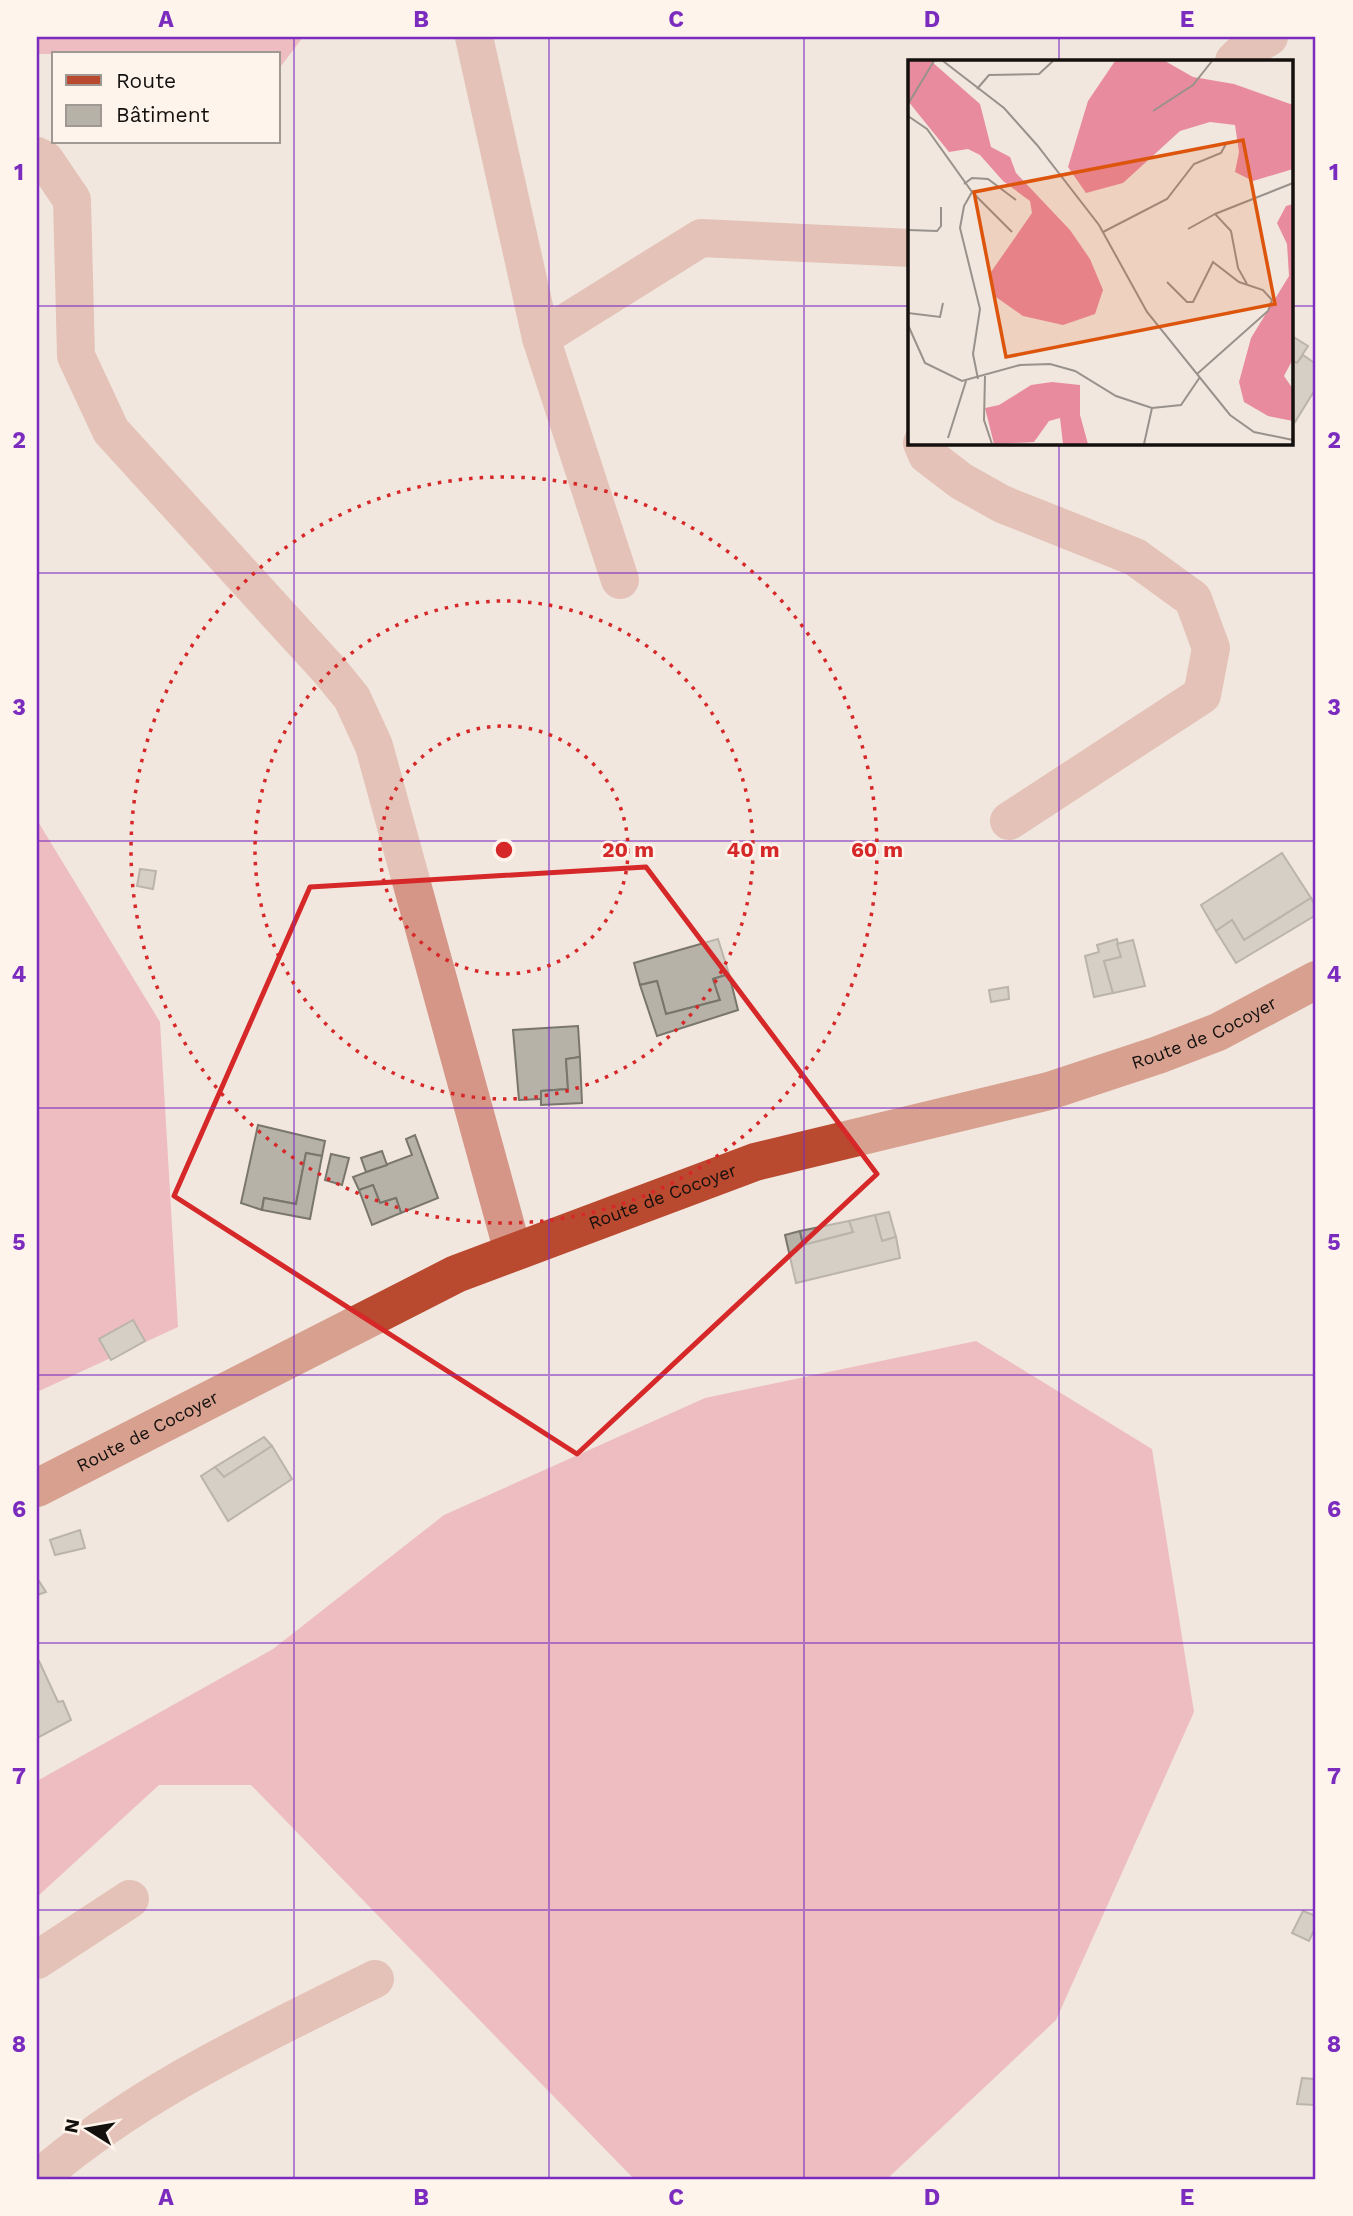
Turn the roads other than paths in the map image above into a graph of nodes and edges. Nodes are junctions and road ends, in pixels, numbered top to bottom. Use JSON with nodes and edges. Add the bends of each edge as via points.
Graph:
{"nodes":[{"id":1,"x":474,"y":37,"type":"edge"},
{"id":2,"x":1269,"y":37,"type":"edge"},
{"id":3,"x":1235,"y":60,"type":"edge"},
{"id":4,"x":37,"y":156,"type":"edge"},
{"id":5,"x":908,"y":248,"type":"edge"},
{"id":6,"x":541,"y":338,"type":"junction"},
{"id":7,"x":922,"y":444,"type":"edge"},
{"id":8,"x":620,"y":580,"type":"dead end"},
{"id":9,"x":1009,"y":821,"type":"dead end"},
{"id":10,"x":1316,"y":980,"type":"edge"},
{"id":11,"x":513,"y":1252,"type":"junction"},
{"id":12,"x":37,"y":1488,"type":"edge"},
{"id":13,"x":130,"y":1899,"type":"dead end"},
{"id":14,"x":37,"y":1960,"type":"edge"},
{"id":15,"x":375,"y":1979,"type":"dead end"},
{"id":16,"x":38,"y":2179,"type":"edge"}],
"edges":[{"from":1,"to":6,"type":"street"},
{"from":2,"to":3,"type":"street"},
{"from":4,"to":11,"type":"street","via":[[46,160],[72,200],[76,356],[111,431],[330,671],[352,698],[374,746]]},
{"from":5,"to":6,"type":"street","via":[[701,238]]},
{"from":6,"to":8,"type":"street"},
{"from":7,"to":9,"type":"street","via":[[926,454],[961,481],[1002,504],[1135,557],[1193,599],[1211,648],[1202,695]]},
{"from":10,"to":11,"type":"main road","name":"Route de Cocoyer","via":[[1218,1032],[1092,1078],[755,1162]]},
{"from":11,"to":12,"type":"main road","name":"Route de Cocoyer","via":[[456,1274]]},
{"from":13,"to":14,"type":"street"},
{"from":15,"to":16,"type":"street","via":[[195,2069],[69,2152]]}]}
